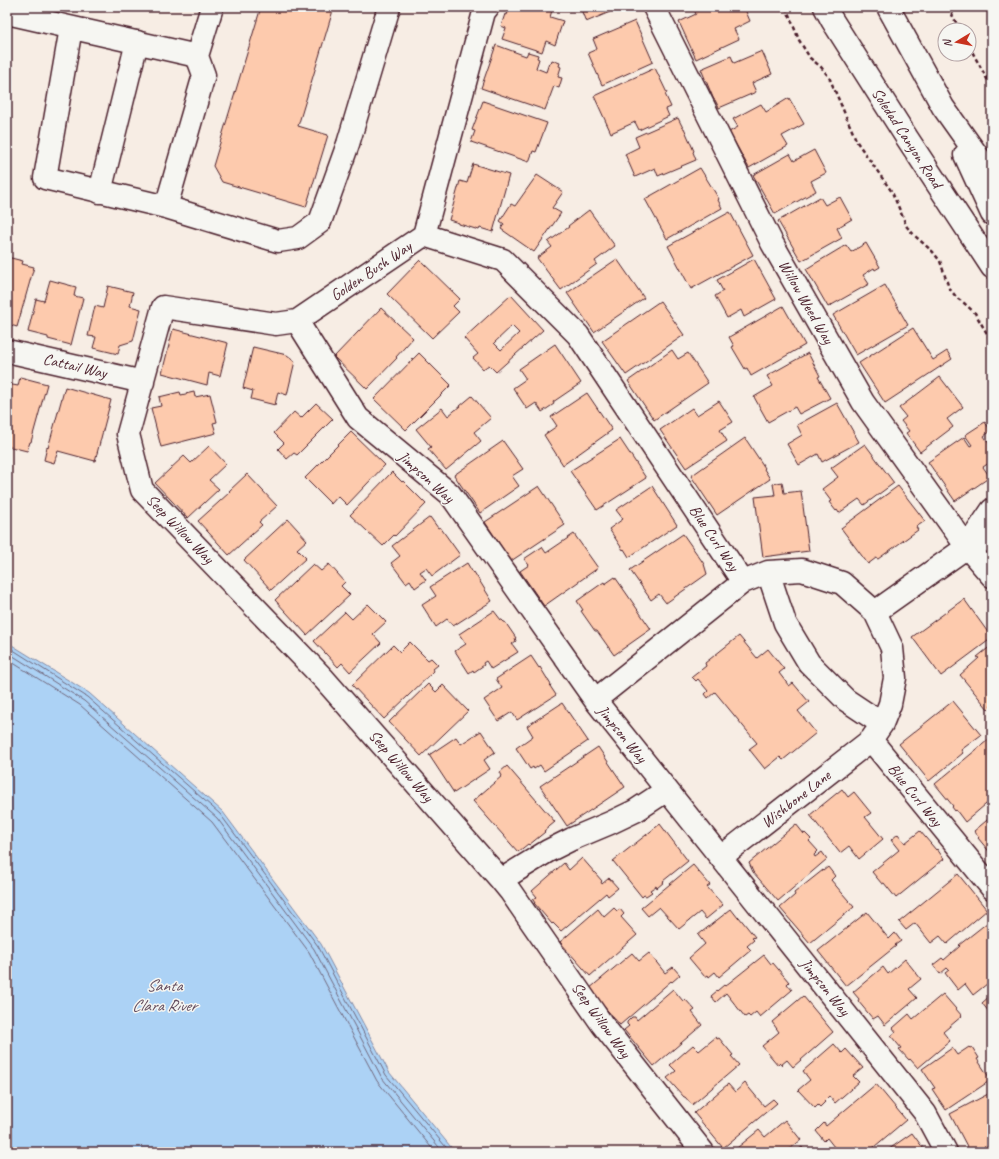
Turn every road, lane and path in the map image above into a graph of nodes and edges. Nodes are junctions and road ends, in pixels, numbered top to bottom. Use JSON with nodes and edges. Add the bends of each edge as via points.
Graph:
{"nodes":[{"id":1,"x":212,"y":7,"type":"edge"},
{"id":2,"x":389,"y":7,"type":"edge"},
{"id":3,"x":488,"y":7,"type":"edge"},
{"id":4,"x":654,"y":7,"type":"edge"},
{"id":5,"x":786,"y":7,"type":"edge"},
{"id":6,"x":825,"y":7,"type":"edge"},
{"id":7,"x":888,"y":7,"type":"edge"},
{"id":8,"x":948,"y":7,"type":"edge"},
{"id":9,"x":7,"y":13,"type":"edge"},
{"id":10,"x":956,"y":22,"type":"edge"},
{"id":11,"x":70,"y":28,"type":"junction"},
{"id":12,"x":137,"y":42,"type":"junction"},
{"id":13,"x":197,"y":56,"type":"junction"},
{"id":14,"x":977,"y":61,"type":"edge"},
{"id":15,"x":992,"y":88,"type":"edge"},
{"id":16,"x":943,"y":107,"type":"junction"},
{"id":17,"x":992,"y":176,"type":"edge"},
{"id":18,"x":100,"y":192,"type":"junction"},
{"id":19,"x":166,"y":207,"type":"junction"},
{"id":20,"x":992,"y":214,"type":"edge"},
{"id":21,"x":424,"y":235,"type":"junction"},
{"id":22,"x":992,"y":267,"type":"edge"},
{"id":23,"x":297,"y":321,"type":"junction"},
{"id":24,"x":992,"y":342,"type":"edge"},
{"id":25,"x":7,"y":351,"type":"edge"},
{"id":26,"x":143,"y":382,"type":"junction"},
{"id":27,"x":992,"y":510,"type":"edge"},
{"id":28,"x":992,"y":538,"type":"edge"},
{"id":29,"x":967,"y":547,"type":"junction"},
{"id":30,"x":768,"y":572,"type":"junction"},
{"id":31,"x":992,"y":576,"type":"edge"},
{"id":32,"x":743,"y":582,"type":"junction"},
{"id":33,"x":875,"y":612,"type":"junction"},
{"id":34,"x":595,"y":700,"type":"junction"},
{"id":35,"x":876,"y":732,"type":"junction"},
{"id":36,"x":667,"y":790,"type":"junction"},
{"id":37,"x":721,"y":857,"type":"junction"},
{"id":38,"x":502,"y":880,"type":"junction"},
{"id":39,"x":992,"y":888,"type":"edge"},
{"id":40,"x":703,"y":1152,"type":"edge"},
{"id":41,"x":946,"y":1152,"type":"edge"}],
"edges":[{"from":1,"to":13,"type":"street"},
{"from":2,"to":19,"type":"street","via":[[348,144],[320,222],[298,238],[278,241]]},
{"from":3,"to":21,"type":"street","name":"Golden Bush Way","via":[[484,12]]},
{"from":4,"to":29,"type":"street","name":"Willow Weed Way","via":[[772,243],[863,402]]},
{"from":5,"to":24,"type":"path","via":[[810,58],[822,67],[829,77],[856,142],[892,192],[907,227],[940,261],[950,288],[957,298],[975,313]]},
{"from":6,"to":22,"type":"street","name":"Soledad Canyon Road"},
{"from":7,"to":16,"type":"street"},
{"from":8,"to":10,"type":"path"},
{"from":9,"to":11,"type":"street"},
{"from":11,"to":12,"type":"street"},
{"from":11,"to":18,"type":"street","via":[[45,178]]},
{"from":12,"to":13,"type":"street"},
{"from":12,"to":18,"type":"street"},
{"from":13,"to":19,"type":"street","via":[[204,75]]},
{"from":14,"to":15,"type":"path"},
{"from":16,"to":17,"type":"street"},
{"from":16,"to":20,"type":"street"},
{"from":18,"to":19,"type":"street"},
{"from":21,"to":23,"type":"street","name":"Golden Bush Way"},
{"from":21,"to":32,"type":"street","name":"Blue Curl Way","via":[[503,260],[578,335]]},
{"from":23,"to":26,"type":"street","name":"Golden Bush Way","via":[[276,324],[163,306]]},
{"from":23,"to":34,"type":"street","name":"Jimpson Way","via":[[358,418],[450,494]]},
{"from":25,"to":26,"type":"street","name":"Cattail Way"},
{"from":26,"to":38,"type":"street","name":"Seep Willow Way","via":[[128,434],[142,490],[324,679]]},
{"from":27,"to":29,"type":"street"},
{"from":28,"to":29,"type":"street"},
{"from":29,"to":31,"type":"street","name":"Willow Weed Way"},
{"from":29,"to":33,"type":"street"},
{"from":30,"to":32,"type":"street","name":"Blue Curl Way"},
{"from":30,"to":33,"type":"street","name":"Blue Curl Way","via":[[802,570],[842,583]]},
{"from":30,"to":35,"type":"street","via":[[784,623],[809,663]]},
{"from":32,"to":34,"type":"street"},
{"from":33,"to":35,"type":"street","name":"Blue Curl Way","via":[[892,648],[895,678],[890,704]]},
{"from":34,"to":36,"type":"street","name":"Jimpson Way"},
{"from":35,"to":37,"type":"street","name":"Wishbone Lane"},
{"from":35,"to":39,"type":"street","name":"Blue Curl Way"},
{"from":36,"to":37,"type":"street","name":"Jimpson Way"},
{"from":36,"to":38,"type":"street","via":[[629,814],[548,851]]},
{"from":37,"to":41,"type":"street","name":"Jimpson Way","via":[[925,1113]]},
{"from":38,"to":40,"type":"street","name":"Seep Willow Way","via":[[602,1024]]}]}
